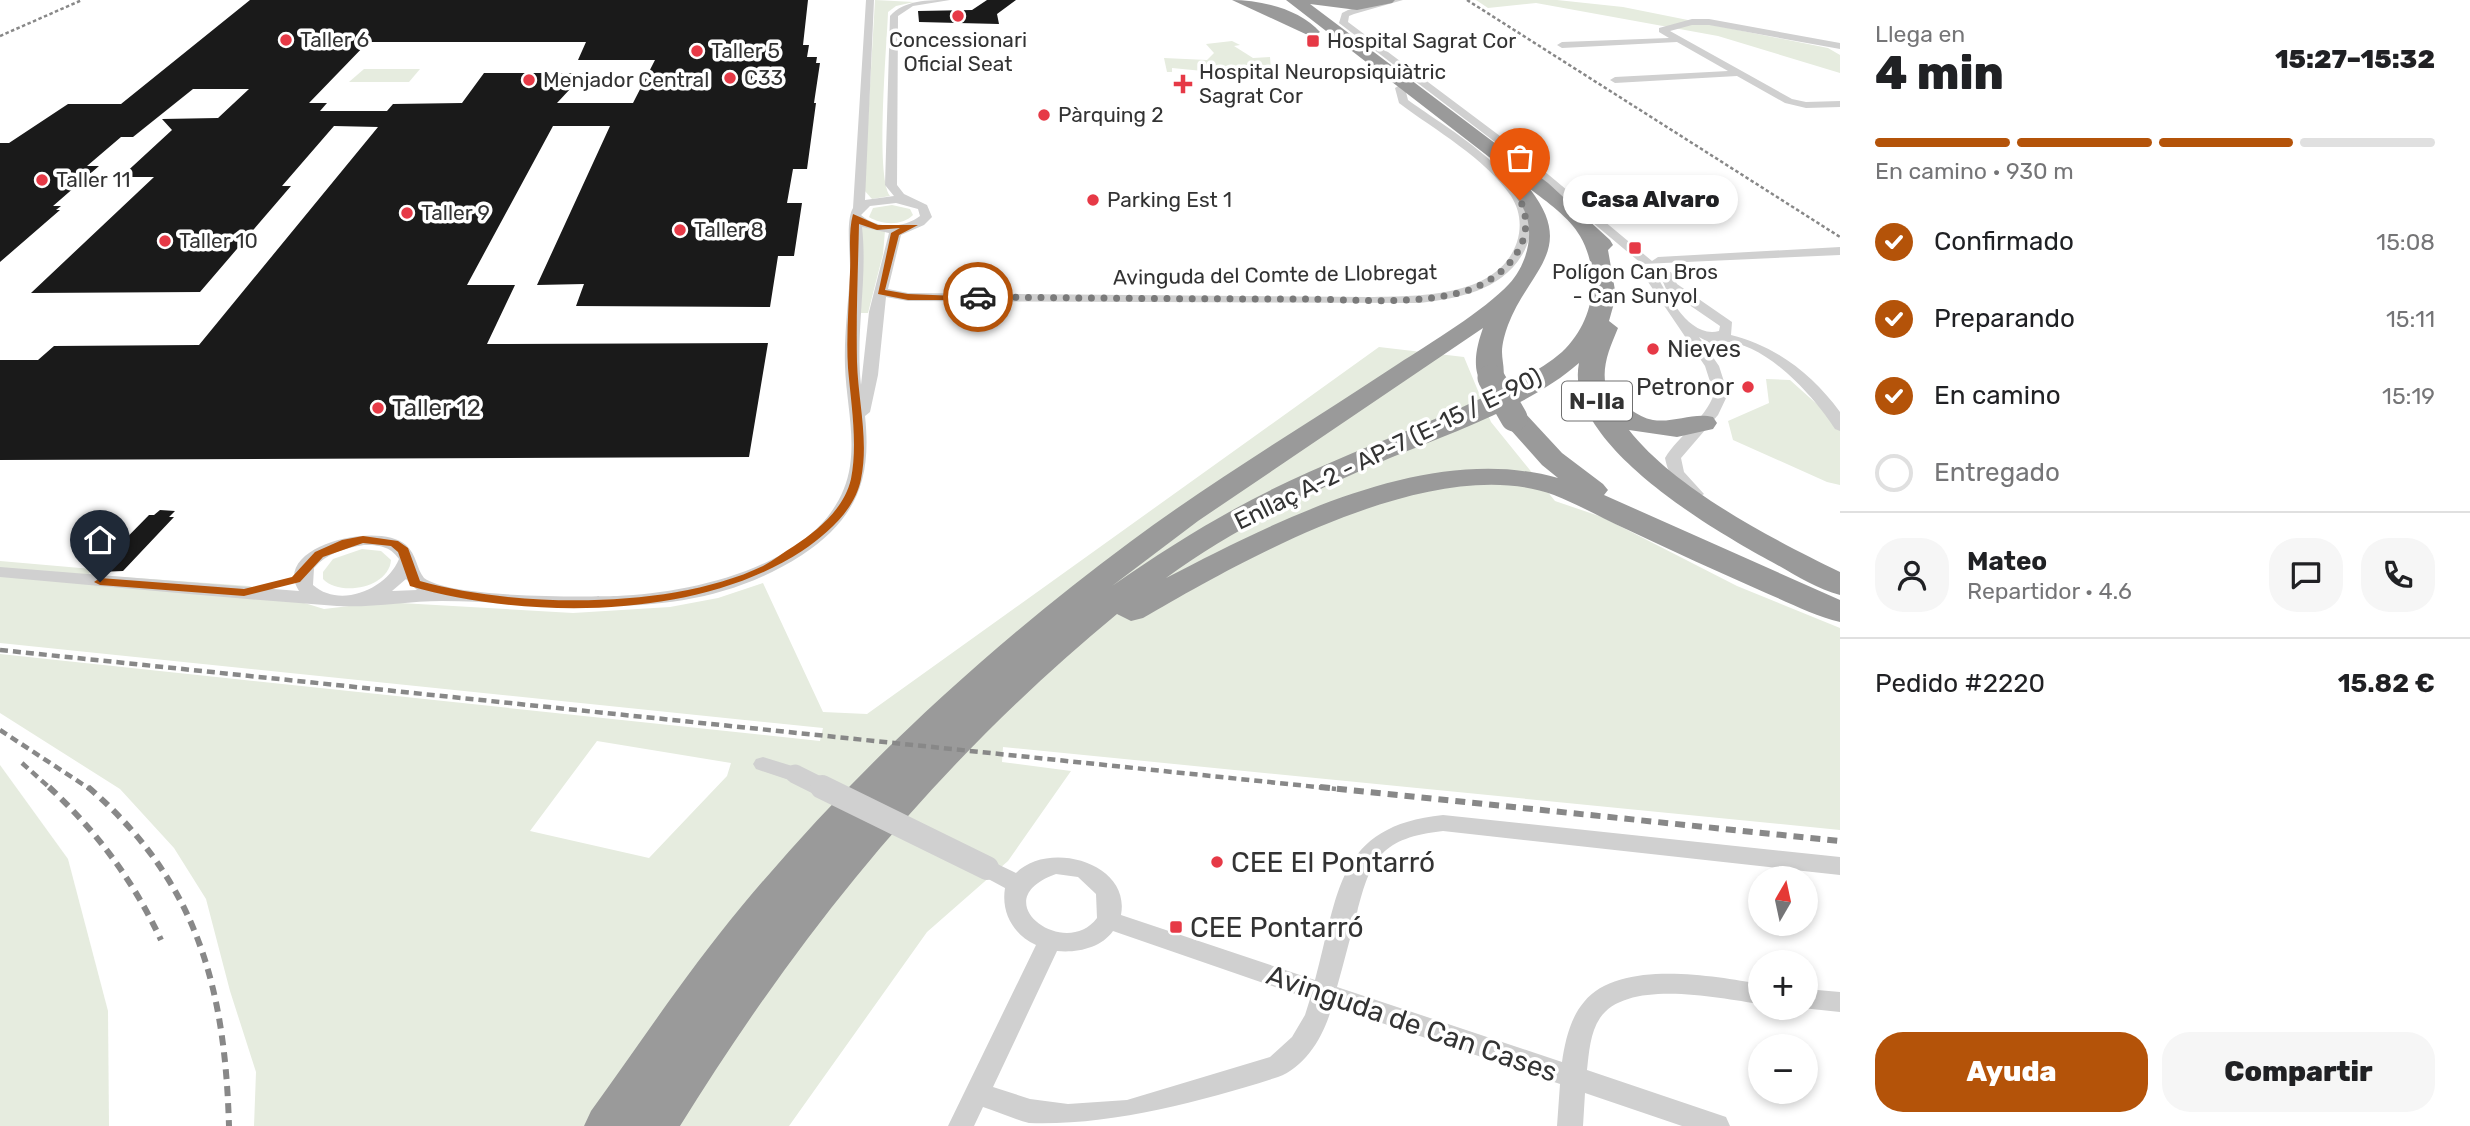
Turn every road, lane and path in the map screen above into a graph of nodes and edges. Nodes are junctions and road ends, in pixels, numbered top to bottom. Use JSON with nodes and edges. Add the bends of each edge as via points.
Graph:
{"nodes":[{"id":1,"x":870,"y":0,"type":"edge"},
{"id":2,"x":926,"y":0,"type":"edge"},
{"id":3,"x":945,"y":0,"type":"edge"},
{"id":4,"x":1240,"y":0,"type":"edge"},
{"id":5,"x":1247,"y":0,"type":"edge"},
{"id":6,"x":1284,"y":0,"type":"edge"},
{"id":7,"x":1294,"y":0,"type":"edge"},
{"id":8,"x":1305,"y":0,"type":"edge"},
{"id":9,"x":1310,"y":0,"type":"edge"},
{"id":10,"x":1387,"y":0,"type":"edge"},
{"id":11,"x":1399,"y":0,"type":"edge"},
{"id":12,"x":1269,"y":4,"type":"edge"},
{"id":13,"x":1344,"y":26,"type":"junction"},
{"id":14,"x":1676,"y":40,"type":"junction"},
{"id":15,"x":1562,"y":45,"type":"dead end"},
{"id":16,"x":1837,"y":46,"type":"edge"},
{"id":17,"x":1345,"y":47,"type":"junction"},
{"id":18,"x":1738,"y":73,"type":"junction"},
{"id":19,"x":1615,"y":80,"type":"dead end"},
{"id":20,"x":1400,"y":88,"type":"junction"},
{"id":21,"x":1840,"y":104,"type":"edge"},
{"id":22,"x":1471,"y":121,"type":"junction"},
{"id":23,"x":1521,"y":172,"type":"junction"},
{"id":24,"x":916,"y":203,"type":"junction"},
{"id":25,"x":857,"y":212,"type":"junction"},
{"id":26,"x":914,"y":225,"type":"junction"},
{"id":27,"x":1589,"y":231,"type":"junction"},
{"id":28,"x":1840,"y":251,"type":"edge"},
{"id":29,"x":1699,"y":260,"type":"junction"},
{"id":30,"x":1651,"y":265,"type":"junction"},
{"id":31,"x":1670,"y":272,"type":"junction"},
{"id":32,"x":1519,"y":288,"type":"junction"},
{"id":33,"x":881,"y":292,"type":"junction"},
{"id":34,"x":1685,"y":328,"type":"junction"},
{"id":35,"x":1714,"y":337,"type":"junction"},
{"id":36,"x":1705,"y":356,"type":"junction"},
{"id":37,"x":1593,"y":393,"type":"junction"},
{"id":38,"x":1703,"y":423,"type":"junction"},
{"id":39,"x":858,"y":426,"type":"junction"},
{"id":40,"x":1840,"y":426,"type":"edge"},
{"id":41,"x":1730,"y":524,"type":"junction"},
{"id":42,"x":1710,"y":557,"type":"junction"},
{"id":43,"x":408,"y":559,"type":"junction"},
{"id":44,"x":0,"y":572,"type":"edge"},
{"id":45,"x":304,"y":572,"type":"junction"},
{"id":46,"x":1840,"y":585,"type":"edge"},
{"id":47,"x":244,"y":593,"type":"junction"},
{"id":48,"x":458,"y":596,"type":"junction"},
{"id":49,"x":336,"y":599,"type":"junction"},
{"id":50,"x":1840,"y":612,"type":"edge"},
{"id":51,"x":993,"y":704,"type":"junction"},
{"id":52,"x":763,"y":764,"type":"dead end"},
{"id":53,"x":1840,"y":866,"type":"edge"},
{"id":54,"x":1017,"y":884,"type":"junction"},
{"id":55,"x":1108,"y":920,"type":"junction"},
{"id":56,"x":1050,"y":941,"type":"junction"},
{"id":57,"x":1748,"y":992,"type":"edge"},
{"id":58,"x":1323,"y":993,"type":"junction"},
{"id":59,"x":1818,"y":1000,"type":"edge"},
{"id":60,"x":1840,"y":1002,"type":"edge"},
{"id":61,"x":1573,"y":1077,"type":"junction"},
{"id":62,"x":977,"y":1093,"type":"junction"},
{"id":63,"x":608,"y":1126,"type":"edge"},
{"id":64,"x":654,"y":1126,"type":"edge"},
{"id":65,"x":961,"y":1126,"type":"edge"},
{"id":66,"x":1570,"y":1126,"type":"edge"},
{"id":67,"x":1717,"y":1126,"type":"edge"}],
"edges":[{"from":1,"to":25,"type":"street"},
{"from":2,"to":3,"type":"street"},
{"from":3,"to":24,"type":"street","via":[[907,5],[894,16],[891,185],[900,196]]},
{"from":4,"to":12,"type":"highway"},
{"from":5,"to":12,"type":"highway"},
{"from":6,"to":17,"type":"highway","number":"N-IIa"},
{"from":7,"to":23,"type":"highway","number":"N-IIa"},
{"from":8,"to":13,"type":"highway"},
{"from":9,"to":10,"type":"highway","via":[[1357,5]]},
{"from":11,"to":13,"type":"street","via":[[1351,12],[1343,19]]},
{"from":12,"to":17,"type":"highway"},
{"from":13,"to":22,"type":"street"},
{"from":14,"to":15,"type":"street"},
{"from":14,"to":16,"type":"street","via":[[1662,30],[1704,22]]},
{"from":14,"to":18,"type":"street"},
{"from":17,"to":20,"type":"highway","number":"N-IIa"},
{"from":18,"to":19,"type":"street"},
{"from":18,"to":21,"type":"street","via":[[1789,101]]},
{"from":20,"to":32,"type":"highway","number":"N-IIa","via":[[1462,135],[1530,199],[1540,218],[1541,250]]},
{"from":20,"to":33,"type":"street","name":"Avinguda del Comte de Llobregat","via":[[1403,101],[1494,172],[1523,207],[1526,230],[1518,254],[1497,276],[1466,290],[1422,297],[1348,299],[908,297]]},
{"from":22,"to":23,"type":"highway"},
{"from":22,"to":30,"type":"street"},
{"from":23,"to":27,"type":"highway","number":"N-IIa"},
{"from":24,"to":25,"type":"street","via":[[886,200]]},
{"from":24,"to":26,"type":"street","via":[[926,217]]},
{"from":25,"to":26,"type":"street","via":[[859,221],[877,228]]},
{"from":25,"to":39,"type":"street","via":[[852,364]]},
{"from":26,"to":33,"type":"street","via":[[895,233]]},
{"from":27,"to":37,"type":"highway","number":"N-IIa","via":[[1606,252],[1615,291],[1593,359]]},
{"from":27,"to":51,"type":"highway","name":"Enllaç A-2 - AP-7 (E-15 / E-90)","via":[[1600,253],[1605,294],[1593,332],[1572,357],[1502,399],[1287,493],[1179,554],[1074,631]]},
{"from":28,"to":29,"type":"street"},
{"from":29,"to":30,"type":"street"},
{"from":29,"to":31,"type":"street"},
{"from":30,"to":31,"type":"street"},
{"from":30,"to":34,"type":"street"},
{"from":31,"to":35,"type":"street","via":[[1671,286],[1727,325],[1726,332]]},
{"from":32,"to":42,"type":"highway","number":"N-IIa","bridge":true,"via":[[1489,337],[1487,361],[1514,418],[1536,444],[1583,483]]},
{"from":32,"to":63,"type":"highway","name":"Enllaç A-2 - AP-7 (E-15 / E-90)","via":[[1469,327],[1233,481],[1152,540],[957,700],[873,786],[750,926]]},
{"from":33,"to":39,"type":"street","via":[[871,374]]},
{"from":34,"to":35,"type":"street"},
{"from":34,"to":36,"type":"street"},
{"from":35,"to":36,"type":"street","via":[[1704,343]]},
{"from":35,"to":40,"type":"street","via":[[1764,352],[1820,395]]},
{"from":36,"to":38,"type":"street","via":[[1721,394],[1719,404]]},
{"from":37,"to":38,"type":"highway","via":[[1617,415],[1646,427],[1677,429]]},
{"from":37,"to":41,"type":"highway","number":"N-IIa","via":[[1607,420],[1635,453]]},
{"from":38,"to":41,"type":"street","via":[[1676,452],[1674,468],[1690,490]]},
{"from":39,"to":48,"type":"street","via":[[856,480],[838,515],[797,552],[768,568],[699,591],[628,602]]},
{"from":41,"to":46,"type":"highway","number":"N-IIa"},
{"from":42,"to":50,"type":"highway","number":"N-IIa"},
{"from":42,"to":51,"type":"highway","via":[[1567,490],[1537,481],[1467,477],[1424,485],[1350,507],[1231,556],[1118,619]]},
{"from":43,"to":45,"type":"street","via":[[394,543],[363,540],[331,548]]},
{"from":43,"to":48,"type":"street","via":[[415,583]]},
{"from":43,"to":49,"type":"street","via":[[390,586],[360,598]]},
{"from":44,"to":47,"type":"street"},
{"from":45,"to":47,"type":"street","via":[[284,585]]},
{"from":45,"to":49,"type":"street","via":[[307,589]]},
{"from":47,"to":49,"type":"street"},
{"from":48,"to":49,"type":"street"},
{"from":51,"to":64,"type":"highway","name":"Enllaç A-2 - AP-7 (E-15 / E-90)","via":[[932,760],[865,834],[783,937]]},
{"from":52,"to":54,"type":"street","bridge":true,"via":[[795,774]]},
{"from":53,"to":58,"type":"street","via":[[1443,823],[1404,829],[1378,842],[1356,872]]},
{"from":54,"to":55,"type":"street","via":[[1039,868],[1055,865],[1087,872],[1108,892],[1112,906]]},
{"from":54,"to":56,"type":"street","via":[[1013,896],[1017,918]]},
{"from":55,"to":56,"type":"street","via":[[1093,937],[1080,942]]},
{"from":55,"to":58,"type":"street","name":"Avinguda de Can Cases"},
{"from":56,"to":62,"type":"street"},
{"from":57,"to":61,"type":"street","via":[[1662,982],[1618,992],[1596,1008],[1582,1028]]},
{"from":58,"to":61,"type":"street","name":"Avinguda de Can Cases"},
{"from":58,"to":62,"type":"street","via":[[1317,1018],[1301,1045],[1278,1066],[1127,1112],[1068,1116],[1030,1111]]},
{"from":59,"to":60,"type":"street"},
{"from":61,"to":66,"type":"street"},
{"from":61,"to":67,"type":"street","name":"Avinguda de Can Cases"},
{"from":62,"to":65,"type":"street"}]}
